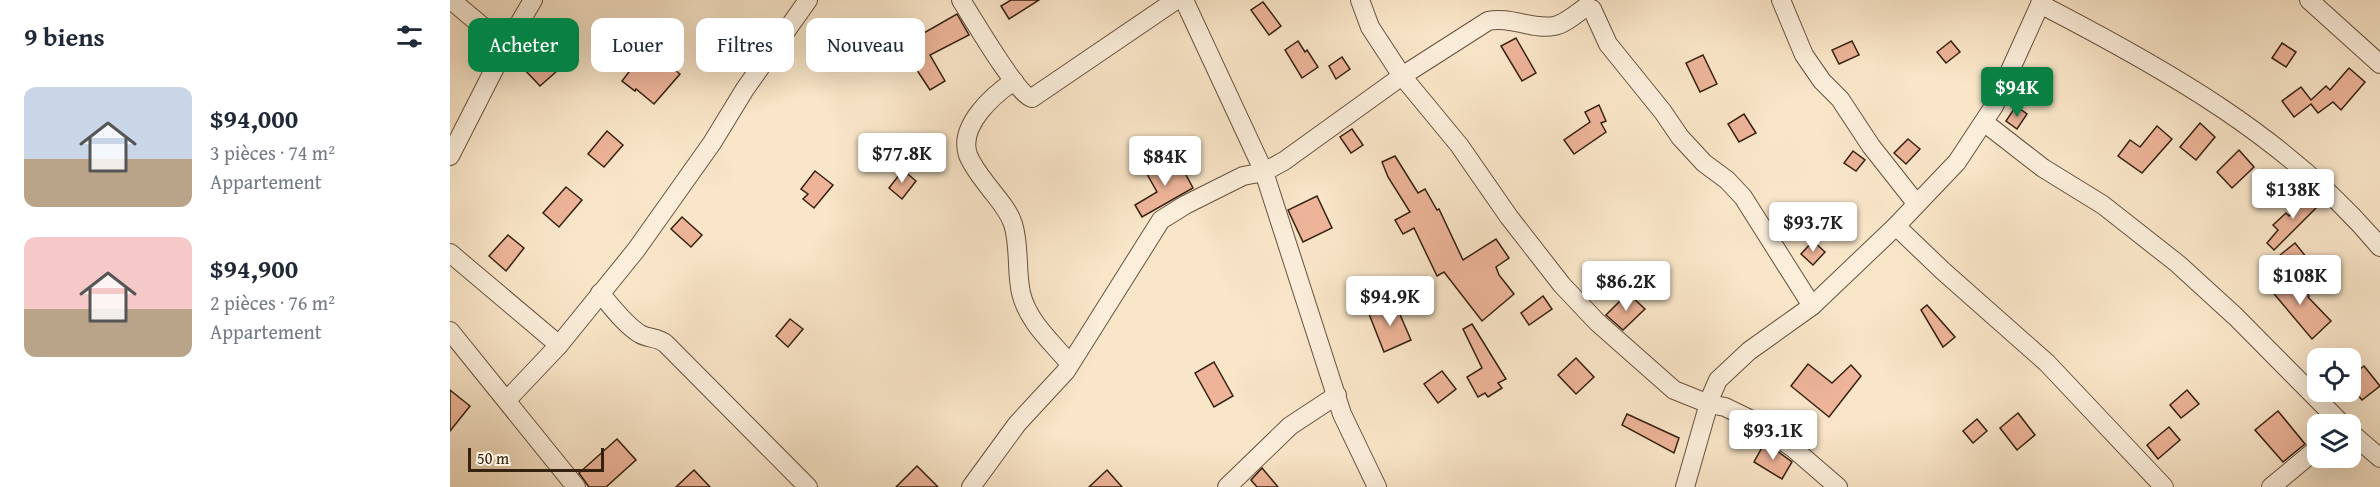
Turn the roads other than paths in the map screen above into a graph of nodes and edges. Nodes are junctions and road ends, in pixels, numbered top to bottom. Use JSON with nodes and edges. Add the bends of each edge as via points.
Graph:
{"nodes":[{"id":1,"x":451,"y":0,"type":"edge"},
{"id":2,"x":533,"y":0,"type":"edge"},
{"id":3,"x":808,"y":0,"type":"edge"},
{"id":4,"x":961,"y":0,"type":"edge"},
{"id":5,"x":1176,"y":0,"type":"edge"},
{"id":6,"x":1184,"y":0,"type":"edge"},
{"id":7,"x":1360,"y":0,"type":"edge"},
{"id":8,"x":1781,"y":0,"type":"edge"},
{"id":9,"x":2309,"y":0,"type":"edge"},
{"id":10,"x":2041,"y":2,"type":"edge"},
{"id":11,"x":473,"y":18,"type":"edge"},
{"id":12,"x":522,"y":18,"type":"edge"},
{"id":13,"x":2380,"y":64,"type":"edge"},
{"id":14,"x":493,"y":72,"type":"edge"},
{"id":15,"x":1402,"y":76,"type":"junction"},
{"id":16,"x":1014,"y":81,"type":"junction"},
{"id":17,"x":1985,"y":123,"type":"junction"},
{"id":18,"x":450,"y":156,"type":"edge"},
{"id":19,"x":1264,"y":172,"type":"junction"},
{"id":20,"x":1916,"y":203,"type":"junction"},
{"id":21,"x":1896,"y":226,"type":"junction"},
{"id":22,"x":2380,"y":247,"type":"edge"},
{"id":23,"x":450,"y":253,"type":"edge"},
{"id":24,"x":600,"y":293,"type":"junction"},
{"id":25,"x":1812,"y":306,"type":"junction"},
{"id":26,"x":450,"y":331,"type":"edge"},
{"id":27,"x":559,"y":345,"type":"junction"},
{"id":28,"x":1070,"y":364,"type":"junction"},
{"id":29,"x":1337,"y":394,"type":"junction"},
{"id":30,"x":507,"y":400,"type":"junction"},
{"id":31,"x":1709,"y":404,"type":"junction"},
{"id":32,"x":2331,"y":414,"type":"edge"},
{"id":33,"x":2361,"y":442,"type":"edge"},
{"id":34,"x":2307,"y":457,"type":"edge"},
{"id":35,"x":2380,"y":458,"type":"edge"},
{"id":36,"x":576,"y":487,"type":"edge"},
{"id":37,"x":808,"y":487,"type":"edge"},
{"id":38,"x":970,"y":487,"type":"edge"},
{"id":39,"x":1227,"y":487,"type":"edge"},
{"id":40,"x":1377,"y":487,"type":"edge"},
{"id":41,"x":1684,"y":487,"type":"edge"},
{"id":42,"x":1838,"y":487,"type":"edge"},
{"id":43,"x":2164,"y":487,"type":"edge"},
{"id":44,"x":2271,"y":487,"type":"edge"}],
"edges":[{"from":1,"to":11,"type":"street"},
{"from":2,"to":12,"type":"street"},
{"from":3,"to":24,"type":"street","via":[[685,182]]},
{"from":4,"to":16,"type":"street"},
{"from":5,"to":16,"type":"street","via":[[1032,98]]},
{"from":6,"to":19,"type":"street"},
{"from":7,"to":15,"type":"street","via":[[1370,27]]},
{"from":8,"to":20,"type":"street","via":[[1804,55]]},
{"from":9,"to":13,"type":"street"},
{"from":10,"to":17,"type":"street"},
{"from":10,"to":22,"type":"street","via":[[2183,81],[2290,157]]},
{"from":14,"to":18,"type":"street"},
{"from":15,"to":19,"type":"street"},
{"from":15,"to":25,"type":"street","via":[[1488,21],[1500,18],[1556,26],[1586,7],[1592,9],[1608,44],[1680,137],[1743,197]]},
{"from":15,"to":31,"type":"street","via":[[1459,145],[1562,285],[1590,315],[1674,390]]},
{"from":16,"to":28,"type":"street","via":[[976,116],[968,136],[968,154],[1013,224],[1021,291],[1032,320]]},
{"from":17,"to":20,"type":"street","via":[[1957,162]]},
{"from":17,"to":32,"type":"street","via":[[2043,168],[2103,205],[2178,264]]},
{"from":19,"to":28,"type":"street","via":[[1243,176],[1161,220]]},
{"from":19,"to":29,"type":"street"},
{"from":20,"to":21,"type":"street"},
{"from":21,"to":25,"type":"street"},
{"from":21,"to":43,"type":"street","via":[[2047,363]]},
{"from":23,"to":27,"type":"street"},
{"from":24,"to":27,"type":"street"},
{"from":24,"to":37,"type":"street","via":[[633,329],[666,344]]},
{"from":25,"to":31,"type":"street","via":[[1731,367],[1718,380]]},
{"from":26,"to":30,"type":"street"},
{"from":27,"to":30,"type":"street"},
{"from":28,"to":38,"type":"street","via":[[1017,424]]},
{"from":29,"to":39,"type":"street","via":[[1290,426]]},
{"from":29,"to":40,"type":"street","via":[[1342,414]]},
{"from":30,"to":36,"type":"street"},
{"from":31,"to":41,"type":"street"},
{"from":31,"to":42,"type":"street","via":[[1725,407],[1774,434]]},
{"from":33,"to":35,"type":"street"},
{"from":34,"to":44,"type":"street"}]}
